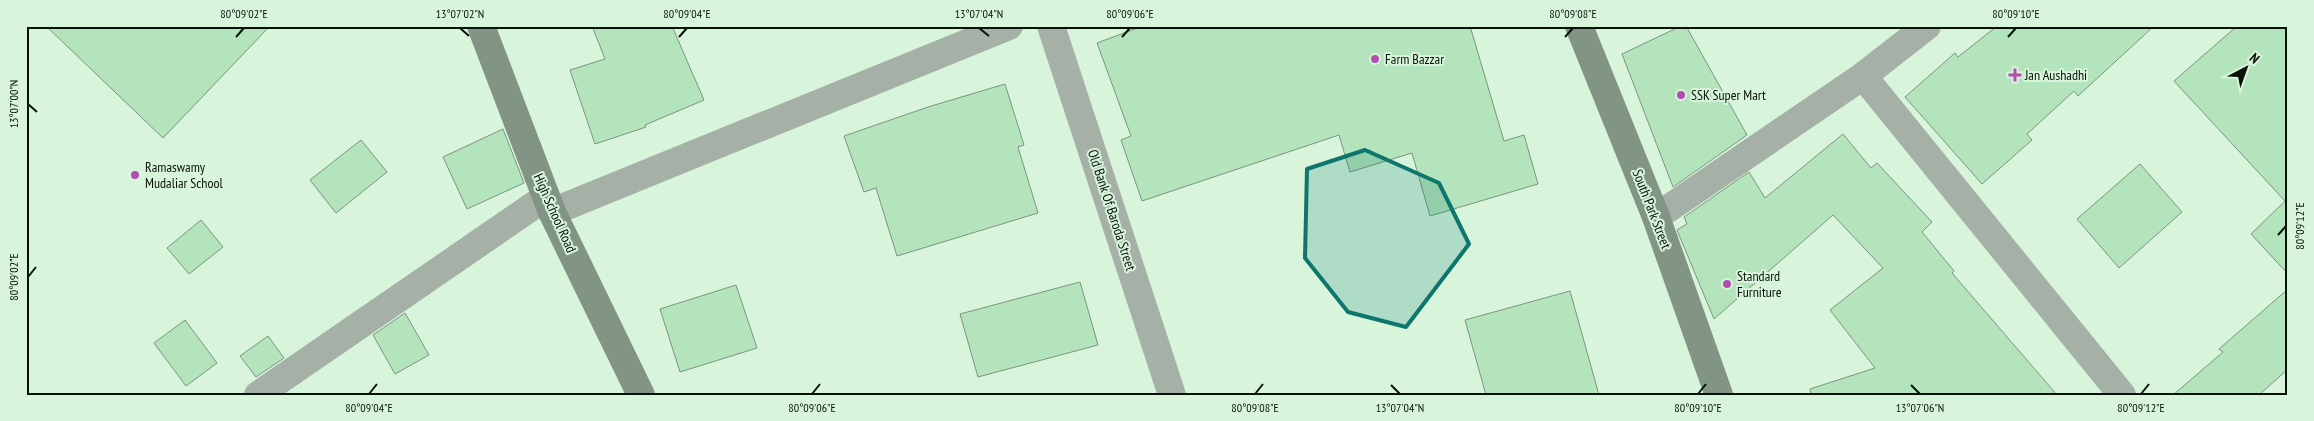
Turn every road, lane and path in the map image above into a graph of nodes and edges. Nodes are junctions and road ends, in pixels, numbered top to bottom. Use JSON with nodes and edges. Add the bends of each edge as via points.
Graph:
{"nodes":[{"id":1,"x":481,"y":26,"type":"edge"},
{"id":2,"x":1010,"y":26,"type":"edge"},
{"id":3,"x":1051,"y":26,"type":"edge"},
{"id":4,"x":1579,"y":26,"type":"edge"},
{"id":5,"x":1927,"y":26,"type":"edge"},
{"id":6,"x":1863,"y":76,"type":"junction"},
{"id":7,"x":549,"y":204,"type":"junction"},
{"id":8,"x":1656,"y":217,"type":"junction"},
{"id":9,"x":258,"y":395,"type":"edge"},
{"id":10,"x":641,"y":395,"type":"edge"},
{"id":11,"x":1172,"y":395,"type":"edge"},
{"id":12,"x":1719,"y":395,"type":"edge"},
{"id":13,"x":2122,"y":395,"type":"edge"}],
"edges":[{"from":1,"to":7,"type":"street","name":"High School Road"},
{"from":2,"to":7,"type":"street"},
{"from":3,"to":11,"type":"street","name":"Old Bank Of Baroda Street"},
{"from":4,"to":8,"type":"street","name":"South Park Street"},
{"from":5,"to":6,"type":"street"},
{"from":6,"to":8,"type":"street"},
{"from":6,"to":13,"type":"street"},
{"from":7,"to":9,"type":"street"},
{"from":7,"to":10,"type":"street","name":"High School Road"},
{"from":8,"to":12,"type":"street","name":"South Park Street"}]}
